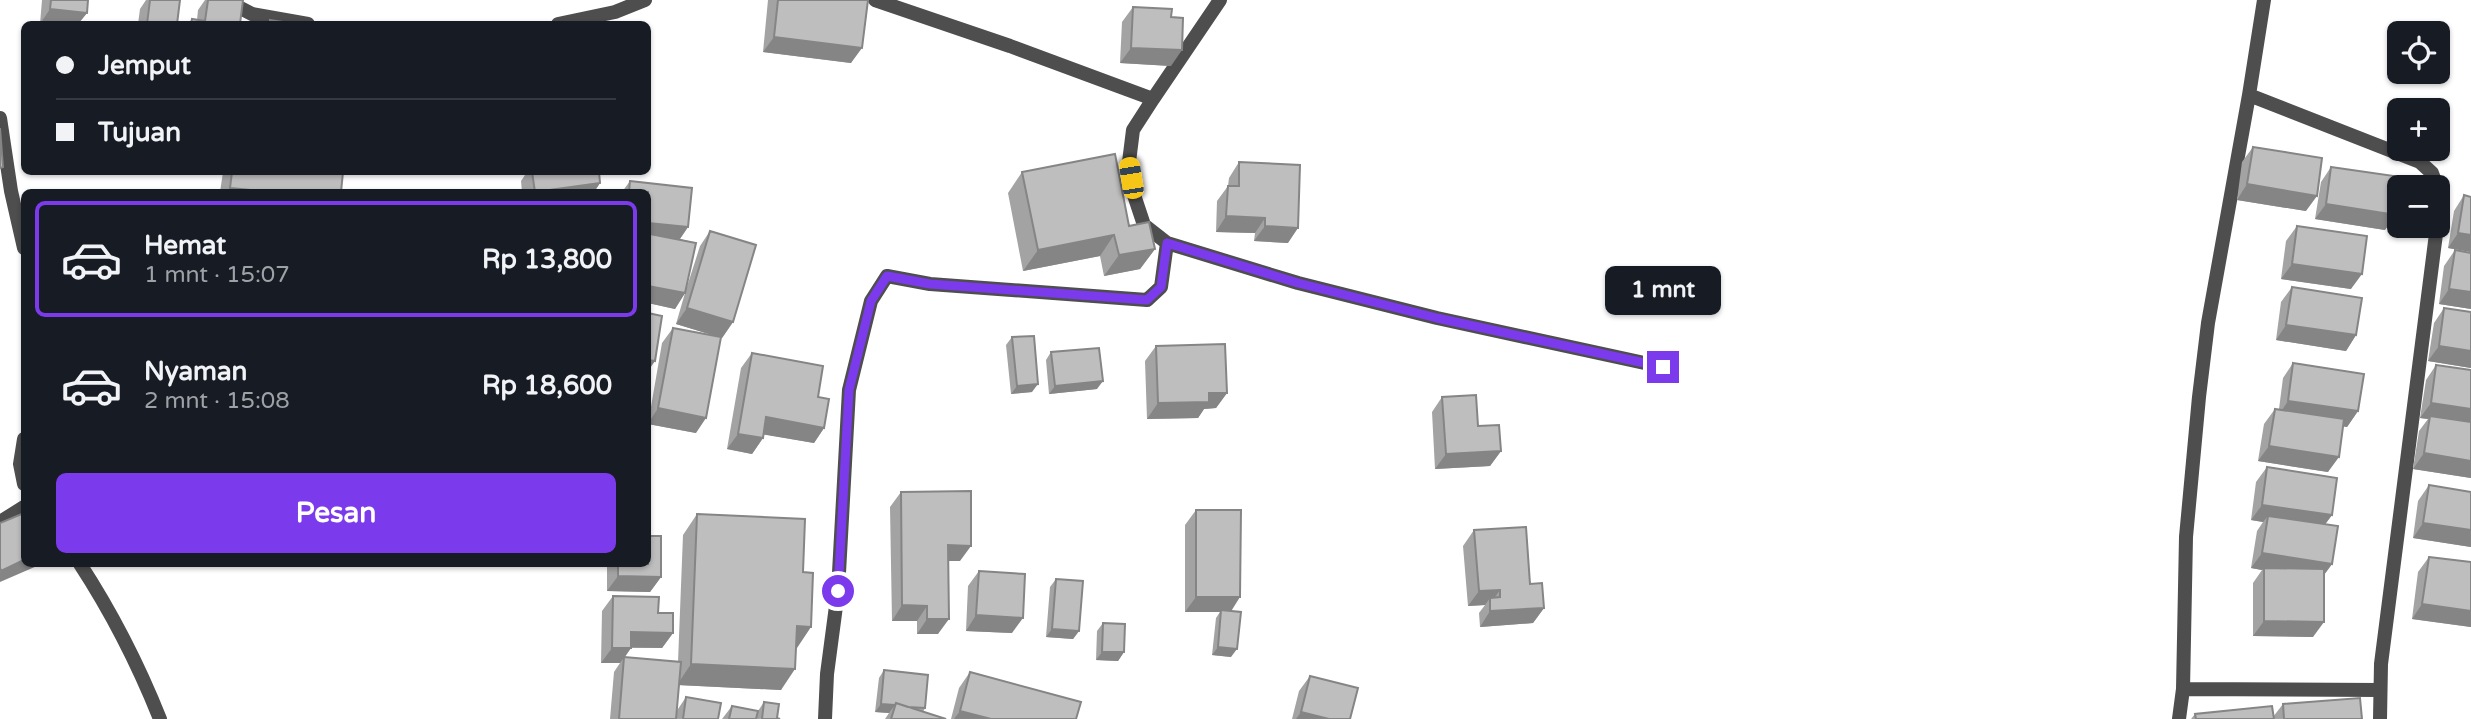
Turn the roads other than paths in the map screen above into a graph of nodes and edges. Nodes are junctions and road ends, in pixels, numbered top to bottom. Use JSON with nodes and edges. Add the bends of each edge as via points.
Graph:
{"nodes":[{"id":1,"x":225,"y":0,"type":"edge"},
{"id":2,"x":645,"y":0,"type":"edge"},
{"id":3,"x":875,"y":0,"type":"edge"},
{"id":4,"x":1220,"y":0,"type":"edge"},
{"id":5,"x":2264,"y":0,"type":"edge"},
{"id":6,"x":291,"y":21,"type":"edge"},
{"id":7,"x":572,"y":21,"type":"edge"},
{"id":8,"x":2249,"y":95,"type":"junction"},
{"id":9,"x":1153,"y":99,"type":"junction"},
{"id":10,"x":0,"y":118,"type":"edge"},
{"id":11,"x":2433,"y":175,"type":"edge"},
{"id":12,"x":21,"y":235,"type":"edge"},
{"id":13,"x":2435,"y":238,"type":"edge"},
{"id":14,"x":1167,"y":243,"type":"junction"},
{"id":15,"x":1663,"y":367,"type":"dead end"},
{"id":16,"x":21,"y":509,"type":"edge"},
{"id":17,"x":0,"y":522,"type":"edge"},
{"id":18,"x":82,"y":567,"type":"edge"},
{"id":19,"x":2182,"y":689,"type":"junction"},
{"id":20,"x":2380,"y":690,"type":"junction"},
{"id":21,"x":160,"y":719,"type":"edge"},
{"id":22,"x":825,"y":719,"type":"edge"},
{"id":23,"x":2179,"y":719,"type":"edge"},
{"id":24,"x":2380,"y":719,"type":"edge"}],
"edges":[{"from":1,"to":6,"type":"street","via":[[251,14]]},
{"from":2,"to":7,"type":"street"},
{"from":3,"to":9,"type":"street"},
{"from":4,"to":9,"type":"street"},
{"from":5,"to":8,"type":"street"},
{"from":8,"to":11,"type":"street","via":[[2420,162]]},
{"from":8,"to":19,"type":"street","via":[[2199,397],[2186,537]]},
{"from":9,"to":14,"type":"street","via":[[1133,130],[1129,162],[1144,225]]},
{"from":10,"to":12,"type":"street"},
{"from":13,"to":20,"type":"street"},
{"from":14,"to":15,"type":"street","via":[[1437,318]]},
{"from":14,"to":22,"type":"street","via":[[1161,287],[1147,300],[930,284],[887,276],[871,301],[849,390],[838,591]]},
{"from":16,"to":17,"type":"street"},
{"from":18,"to":21,"type":"street","via":[[143,676]]},
{"from":19,"to":20,"type":"street"},
{"from":19,"to":23,"type":"street"},
{"from":20,"to":24,"type":"street"}]}
